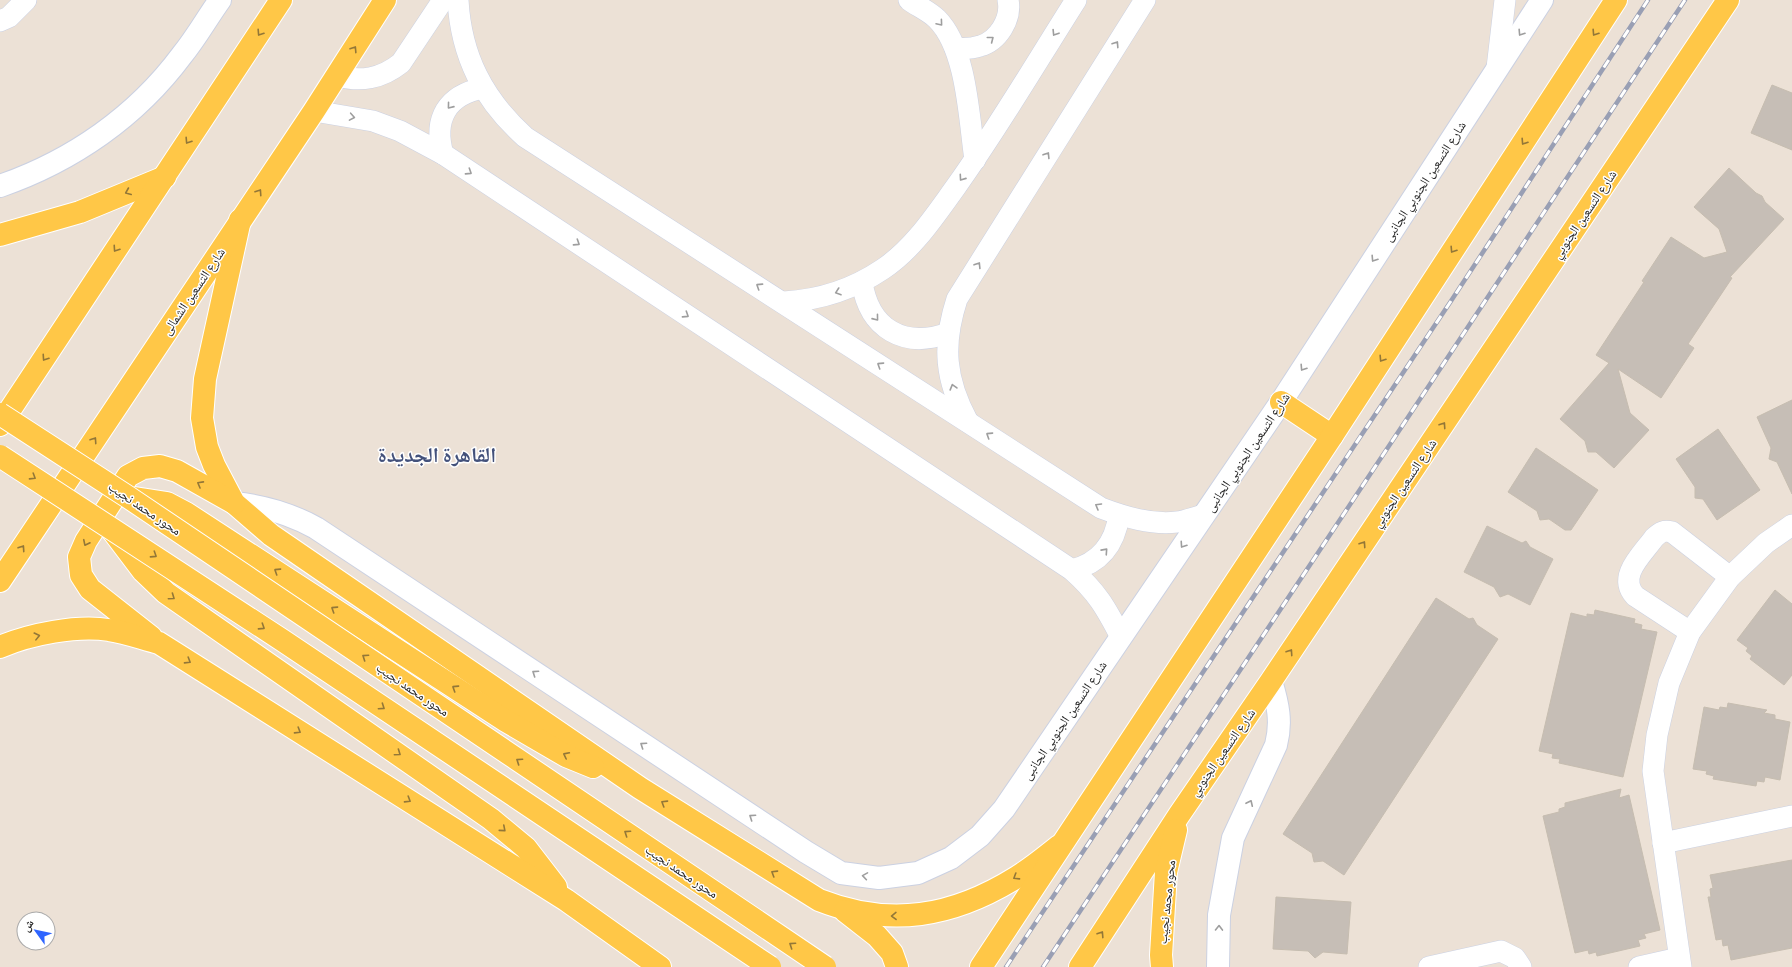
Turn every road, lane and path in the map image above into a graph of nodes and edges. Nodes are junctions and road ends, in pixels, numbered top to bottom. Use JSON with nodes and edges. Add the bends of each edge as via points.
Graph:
{"nodes":[{"id":1,"x":26,"y":0,"type":"edge"},
{"id":2,"x":220,"y":0,"type":"edge"},
{"id":3,"x":281,"y":0,"type":"edge"},
{"id":4,"x":385,"y":0,"type":"edge"},
{"id":5,"x":443,"y":0,"type":"edge"},
{"id":6,"x":458,"y":0,"type":"edge"},
{"id":7,"x":908,"y":0,"type":"edge"},
{"id":8,"x":1008,"y":0,"type":"edge"},
{"id":9,"x":1076,"y":0,"type":"edge"},
{"id":10,"x":1145,"y":0,"type":"edge"},
{"id":11,"x":1505,"y":0,"type":"edge"},
{"id":12,"x":1542,"y":0,"type":"edge"},
{"id":13,"x":1616,"y":0,"type":"edge"},
{"id":14,"x":1728,"y":0,"type":"edge"},
{"id":15,"x":0,"y":21,"type":"edge"},
{"id":16,"x":955,"y":48,"type":"junction"},
{"id":17,"x":1498,"y":68,"type":"junction"},
{"id":18,"x":337,"y":76,"type":"junction"},
{"id":19,"x":483,"y":88,"type":"junction"},
{"id":20,"x":314,"y":111,"type":"junction"},
{"id":21,"x":443,"y":154,"type":"junction"},
{"id":22,"x":975,"y":160,"type":"junction"},
{"id":23,"x":164,"y":177,"type":"junction"},
{"id":24,"x":0,"y":186,"type":"edge"},
{"id":25,"x":240,"y":220,"type":"junction"},
{"id":26,"x":0,"y":235,"type":"edge"},
{"id":27,"x":862,"y":282,"type":"junction"},
{"id":28,"x":784,"y":302,"type":"junction"},
{"id":29,"x":948,"y":333,"type":"junction"},
{"id":30,"x":1281,"y":402,"type":"junction"},
{"id":31,"x":0,"y":414,"type":"edge"},
{"id":32,"x":969,"y":422,"type":"junction"},
{"id":33,"x":0,"y":425,"type":"edge"},
{"id":34,"x":1332,"y":436,"type":"junction"},
{"id":35,"x":0,"y":456,"type":"edge"},
{"id":36,"x":128,"y":497,"type":"junction"},
{"id":37,"x":234,"y":503,"type":"junction"},
{"id":38,"x":1119,"y":515,"type":"junction"},
{"id":39,"x":1204,"y":515,"type":"junction"},
{"id":40,"x":1792,"y":525,"type":"edge"},
{"id":41,"x":109,"y":526,"type":"junction"},
{"id":42,"x":1072,"y":570,"type":"junction"},
{"id":43,"x":1730,"y":577,"type":"junction"},
{"id":44,"x":0,"y":580,"type":"edge"},
{"id":45,"x":1690,"y":632,"type":"junction"},
{"id":46,"x":1121,"y":637,"type":"junction"},
{"id":47,"x":159,"y":643,"type":"junction"},
{"id":48,"x":0,"y":647,"type":"edge"},
{"id":49,"x":1271,"y":681,"type":"junction"},
{"id":50,"x":640,"y":788,"type":"junction"},
{"id":51,"x":1179,"y":815,"type":"junction"},
{"id":52,"x":1792,"y":816,"type":"edge"},
{"id":53,"x":1663,"y":843,"type":"junction"},
{"id":54,"x":1059,"y":846,"type":"junction"},
{"id":55,"x":566,"y":900,"type":"junction"},
{"id":56,"x":842,"y":908,"type":"junction"},
{"id":57,"x":1680,"y":963,"type":"edge"},
{"id":58,"x":660,"y":967,"type":"edge"},
{"id":59,"x":770,"y":967,"type":"edge"},
{"id":60,"x":825,"y":967,"type":"edge"},
{"id":61,"x":897,"y":967,"type":"edge"},
{"id":62,"x":980,"y":967,"type":"edge"},
{"id":63,"x":1080,"y":967,"type":"edge"},
{"id":64,"x":1162,"y":967,"type":"edge"},
{"id":65,"x":1218,"y":967,"type":"edge"},
{"id":66,"x":1428,"y":967,"type":"edge"},
{"id":67,"x":1521,"y":967,"type":"edge"},
{"id":68,"x":1639,"y":967,"type":"edge"}],
"edges":[{"from":1,"to":15,"type":"street","via":[[9,17]]},
{"from":2,"to":24,"type":"street","via":[[177,61],[120,120],[72,154]]},
{"from":3,"to":23,"type":"main road","one_way":true},
{"from":18,"to":4,"type":"main road","name":"شارع التسعين الشمالى","one_way":true},
{"from":5,"to":18,"type":"street","via":[[402,63],[382,75],[360,80]]},
{"from":6,"to":19,"type":"street","via":[[467,53]]},
{"from":7,"to":16,"type":"street","one_way":true,"via":[[936,18]]},
{"from":16,"to":8,"type":"street","one_way":true,"via":[[975,48],[992,40],[1002,30],[1007,18]]},
{"from":9,"to":22,"type":"street","one_way":true},
{"from":29,"to":10,"type":"street","one_way":true,"via":[[957,300]]},
{"from":11,"to":17,"type":"street"},
{"from":12,"to":17,"type":"street","name":"شارع التسعين الجنوبي الجانبى","one_way":true},
{"from":13,"to":34,"type":"main road","one_way":true},
{"from":49,"to":14,"type":"main road","name":"شارع التسعين الجنوبي","one_way":true},
{"from":16,"to":22,"type":"street","via":[[962,72]]},
{"from":17,"to":30,"type":"street","name":"شارع التسعين الجنوبي الجانبى","one_way":true},
{"from":18,"to":20,"type":"main road","name":"شارع التسعين الشمالى"},
{"from":19,"to":21,"type":"street","one_way":true,"via":[[459,96],[446,111],[439,129],[439,142]]},
{"from":28,"to":19,"type":"street","one_way":true,"via":[[524,137],[499,112]]},
{"from":20,"to":21,"type":"street","one_way":true,"via":[[373,121],[400,131]]},
{"from":25,"to":20,"type":"main road","name":"شارع التسعين الشمالى","one_way":true},
{"from":21,"to":42,"type":"street","one_way":true},
{"from":22,"to":27,"type":"street","one_way":true,"via":[[936,215],[904,252],[884,269]]},
{"from":23,"to":26,"type":"main road","one_way":true,"via":[[80,212]]},
{"from":23,"to":33,"type":"main road","one_way":true},
{"from":25,"to":37,"type":"main road","via":[[205,379],[202,418],[207,447]]},
{"from":44,"to":25,"type":"main road","name":"شارع التسعين الشمالى","one_way":true},
{"from":27,"to":28,"type":"street","one_way":true,"via":[[824,297]]},
{"from":27,"to":29,"type":"street","one_way":true,"via":[[874,316],[891,332],[913,339],[925,339]]},
{"from":32,"to":28,"type":"street","one_way":true},
{"from":32,"to":29,"type":"street","one_way":true,"via":[[952,387],[948,368]]},
{"from":30,"to":34,"type":"main road"},
{"from":30,"to":39,"type":"street","name":"شارع التسعين الجنوبي الجانبى"},
{"from":31,"to":36,"type":"main road","name":"محور محمد نجيب","bridge":true},
{"from":38,"to":32,"type":"street","one_way":true,"via":[[1101,508]]},
{"from":34,"to":54,"type":"main road"},
{"from":35,"to":41,"type":"main road","one_way":true,"bridge":true},
{"from":50,"to":36,"type":"main road","one_way":true,"via":[[566,756],[506,721],[186,513],[166,503]]},
{"from":60,"to":36,"type":"main road","name":"محور محمد نجيب","one_way":true,"bridge":true},
{"from":46,"to":37,"type":"street","name":"شارع التسعين الجنوبي الجانبى","one_way":true,"via":[[999,814],[980,836],[951,858],[918,873],[879,878],[840,873],[316,528],[277,510]]},
{"from":37,"to":47,"type":"main road","one_way":true,"via":[[177,471],[160,466],[143,468],[128,476],[86,541],[79,557],[81,574],[90,589]]},
{"from":37,"to":50,"type":"main road","via":[[271,535]]},
{"from":38,"to":39,"type":"street","via":[[1156,522],[1177,522]]},
{"from":42,"to":38,"type":"street","one_way":true,"via":[[1093,562],[1109,547],[1118,526]]},
{"from":39,"to":46,"type":"street","name":"شارع التسعين الجنوبي الجانبى","one_way":true},
{"from":40,"to":43,"type":"street","via":[[1766,543]]},
{"from":41,"to":55,"type":"main road","one_way":true,"bridge":true,"via":[[144,571],[166,593],[491,819],[526,848]]},
{"from":41,"to":59,"type":"main road","one_way":true,"bridge":true},
{"from":42,"to":46,"type":"street","via":[[1096,593]]},
{"from":43,"to":45,"type":"street"},
{"from":43,"to":45,"type":"street","via":[[1672,532],[1659,532],[1642,555],[1629,573],[1629,590]]},
{"from":45,"to":53,"type":"street","via":[[1669,683],[1652,771]]},
{"from":48,"to":47,"type":"main road","one_way":true,"via":[[40,635],[77,629],[109,630]]},
{"from":47,"to":55,"type":"main road","one_way":true},
{"from":49,"to":51,"type":"main road","name":"شارع التسعين الجنوبي"},
{"from":65,"to":49,"type":"street","one_way":true,"via":[[1219,915],[1233,838],[1276,745],[1279,733],[1279,710]]},
{"from":56,"to":50,"type":"main road","one_way":true,"via":[[819,900],[798,888]]},
{"from":63,"to":51,"type":"main road","name":"شارع التسعين الجنوبي","one_way":true},
{"from":51,"to":64,"type":"main road","name":"محور محمد نجيب","via":[[1166,872]]},
{"from":52,"to":53,"type":"street"},
{"from":53,"to":57,"type":"street"},
{"from":54,"to":56,"type":"main road","one_way":true,"via":[[1018,877],[956,906],[903,916],[880,916]]},
{"from":54,"to":62,"type":"main road"},
{"from":55,"to":58,"type":"main road"},
{"from":56,"to":61,"type":"main road","via":[[877,936],[892,953]]},
{"from":57,"to":68,"type":"street"},
{"from":66,"to":67,"type":"street","via":[[1501,951],[1515,958]]}]}
